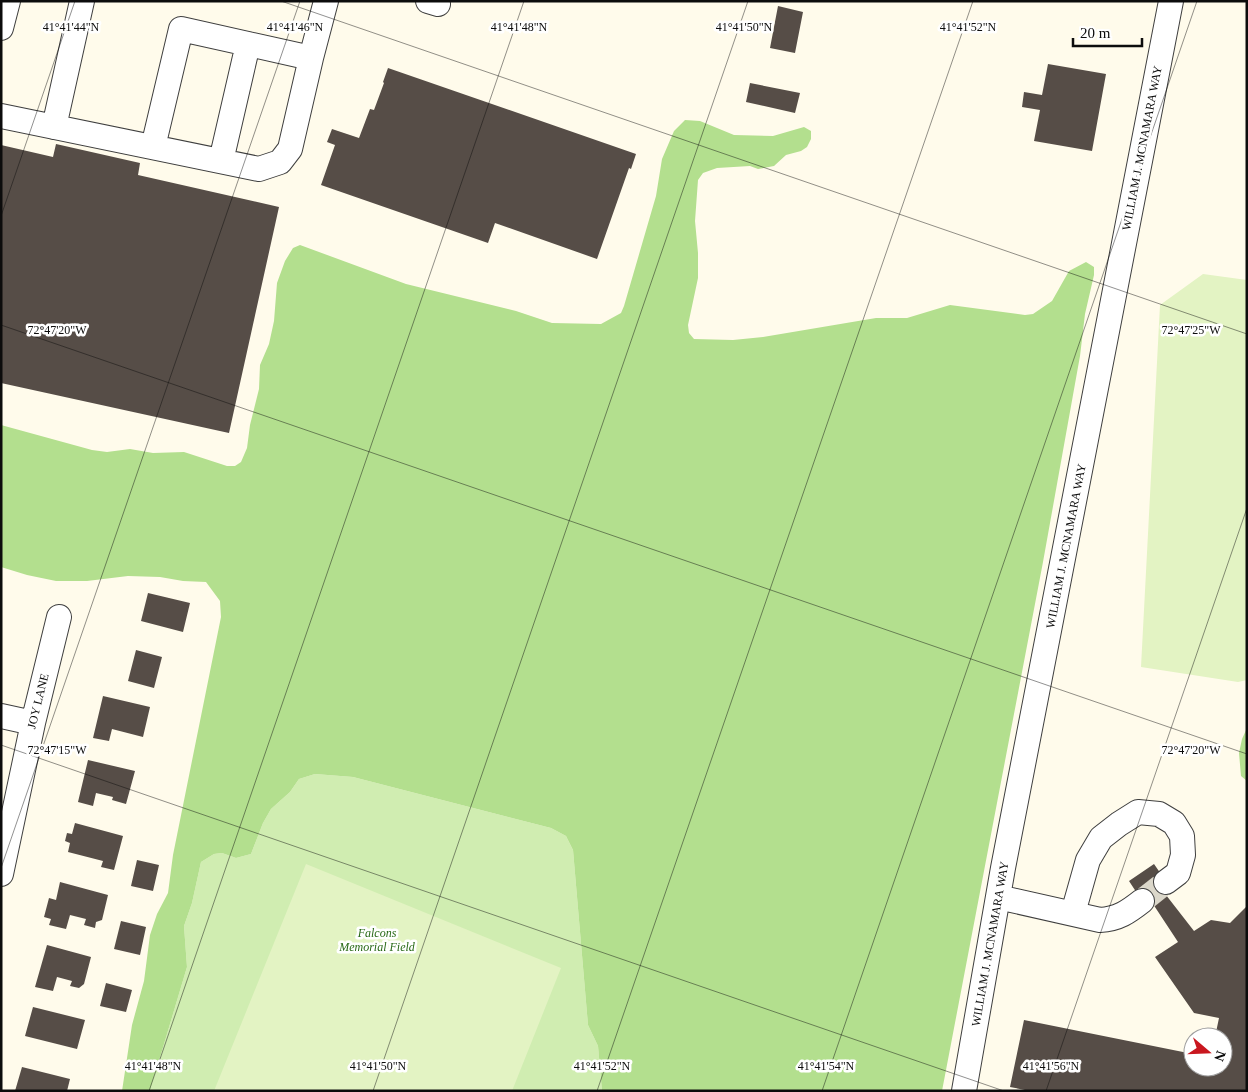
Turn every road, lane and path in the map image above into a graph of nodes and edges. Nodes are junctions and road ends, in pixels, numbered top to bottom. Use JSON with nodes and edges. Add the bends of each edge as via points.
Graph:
{"nodes":[{"id":1,"x":8,"y":1,"type":"edge"},
{"id":2,"x":82,"y":1,"type":"edge"},
{"id":3,"x":326,"y":1,"type":"edge"},
{"id":4,"x":1171,"y":1,"type":"edge"},
{"id":5,"x":1,"y":28,"type":"edge"},
{"id":6,"x":248,"y":44,"type":"junction"},
{"id":7,"x":311,"y":58,"type":"junction"},
{"id":8,"x":1,"y":116,"type":"edge"},
{"id":9,"x":54,"y":127,"type":"junction"},
{"id":10,"x":153,"y":147,"type":"junction"},
{"id":11,"x":221,"y":161,"type":"junction"},
{"id":12,"x":59,"y":617,"type":"dead end"},
{"id":13,"x":1,"y":716,"type":"edge"},
{"id":14,"x":32,"y":723,"type":"junction"},
{"id":15,"x":1,"y":874,"type":"edge"},
{"id":16,"x":1166,"y":882,"type":"tunnel mouth"},
{"id":17,"x":998,"y":897,"type":"junction"},
{"id":18,"x":1142,"y":900,"type":"tunnel mouth"},
{"id":19,"x":1072,"y":913,"type":"junction"},
{"id":20,"x":964,"y":1091,"type":"edge"}],
"edges":[{"from":1,"to":5,"type":"street"},
{"from":2,"to":9,"type":"street"},
{"from":3,"to":7,"type":"street"},
{"from":4,"to":17,"type":"street","name":"WILLIAM J. MCNAMARA WAY"},
{"from":6,"to":7,"type":"street"},
{"from":6,"to":10,"type":"street","via":[[181,29]]},
{"from":6,"to":11,"type":"street"},
{"from":7,"to":11,"type":"street","via":[[290,149],[280,162],[259,169]]},
{"from":8,"to":9,"type":"street"},
{"from":9,"to":10,"type":"street"},
{"from":10,"to":11,"type":"street"},
{"from":12,"to":14,"type":"street","name":"JOY LANE"},
{"from":13,"to":14,"type":"street"},
{"from":14,"to":15,"type":"street","name":"JOY LANE"},
{"from":16,"to":19,"type":"street","via":[[1178,873],[1184,855],[1182,836],[1174,823],[1159,814],[1138,812],[1101,838],[1088,860]]},
{"from":17,"to":19,"type":"street"},
{"from":17,"to":20,"type":"street","name":"WILLIAM J. MCNAMARA WAY"},
{"from":18,"to":19,"type":"street","via":[[1131,910],[1112,919],[1100,920]]}]}
